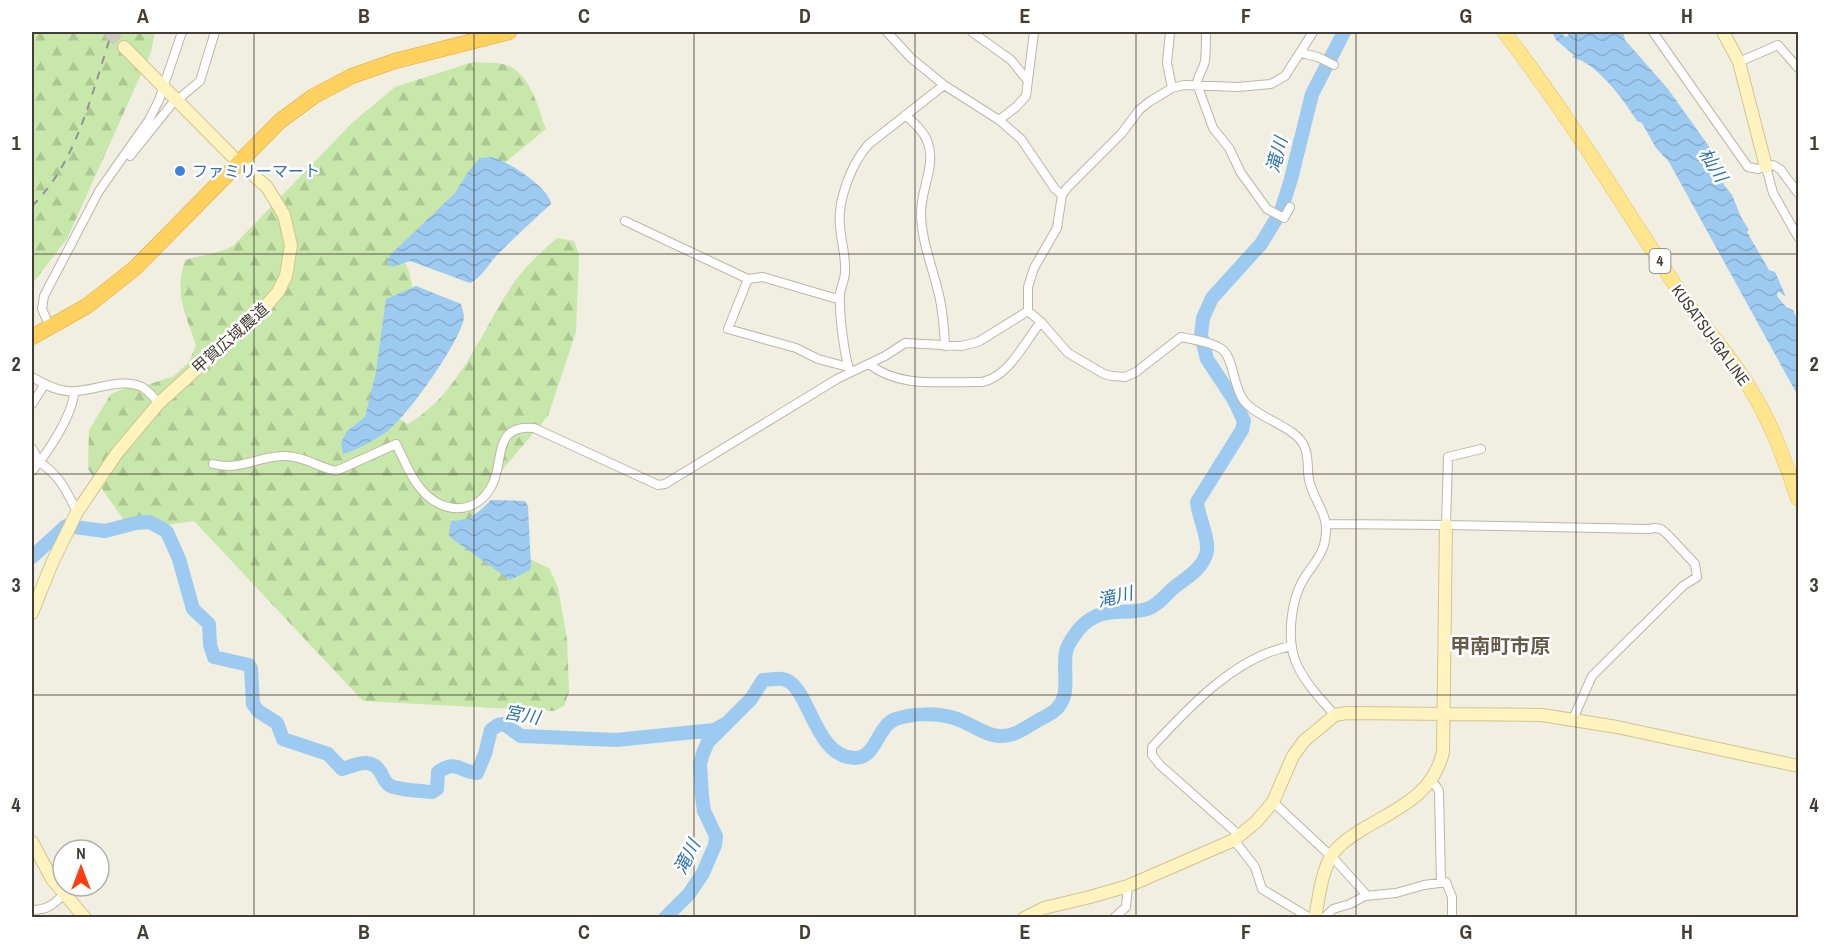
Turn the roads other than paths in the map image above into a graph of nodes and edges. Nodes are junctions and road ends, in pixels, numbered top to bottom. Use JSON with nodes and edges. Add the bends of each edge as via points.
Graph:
{"nodes":[{"id":1,"x":182,"y":32,"type":"edge"},
{"id":2,"x":215,"y":32,"type":"edge"},
{"id":3,"x":509,"y":32,"type":"edge"},
{"id":4,"x":887,"y":32,"type":"edge"},
{"id":5,"x":972,"y":32,"type":"edge"},
{"id":6,"x":1034,"y":32,"type":"edge"},
{"id":7,"x":1170,"y":32,"type":"edge"},
{"id":8,"x":1206,"y":32,"type":"edge"},
{"id":9,"x":1313,"y":32,"type":"edge"},
{"id":10,"x":1504,"y":32,"type":"edge"},
{"id":11,"x":1653,"y":32,"type":"edge"},
{"id":12,"x":1724,"y":32,"type":"edge"},
{"id":13,"x":124,"y":47,"type":"tunnel mouth"},
{"id":14,"x":1301,"y":53,"type":"junction"},
{"id":15,"x":1739,"y":62,"type":"junction"},
{"id":16,"x":1333,"y":64,"type":"dead end"},
{"id":17,"x":1798,"y":68,"type":"edge"},
{"id":18,"x":1028,"y":81,"type":"junction"},
{"id":19,"x":1197,"y":84,"type":"junction"},
{"id":20,"x":945,"y":85,"type":"junction"},
{"id":21,"x":163,"y":86,"type":"junction"},
{"id":22,"x":1172,"y":88,"type":"junction"},
{"id":23,"x":182,"y":96,"type":"dead end"},
{"id":24,"x":171,"y":105,"type":"dead end"},
{"id":25,"x":905,"y":115,"type":"junction"},
{"id":26,"x":999,"y":120,"type":"junction"},
{"id":27,"x":122,"y":158,"type":"junction"},
{"id":28,"x":239,"y":163,"type":"junction"},
{"id":29,"x":1766,"y":168,"type":"junction"},
{"id":30,"x":1798,"y":194,"type":"edge"},
{"id":31,"x":1062,"y":195,"type":"junction"},
{"id":32,"x":1290,"y":207,"type":"dead end"},
{"id":33,"x":625,"y":221,"type":"dead end"},
{"id":34,"x":1798,"y":237,"type":"edge"},
{"id":35,"x":748,"y":279,"type":"junction"},
{"id":36,"x":840,"y":297,"type":"junction"},
{"id":37,"x":1028,"y":311,"type":"junction"},
{"id":38,"x":1041,"y":322,"type":"junction"},
{"id":39,"x":50,"y":327,"type":"junction"},
{"id":40,"x":32,"y":337,"type":"edge"},
{"id":41,"x":945,"y":346,"type":"junction"},
{"id":42,"x":869,"y":364,"type":"junction"},
{"id":43,"x":849,"y":369,"type":"junction"},
{"id":44,"x":32,"y":377,"type":"edge"},
{"id":45,"x":45,"y":384,"type":"junction"},
{"id":46,"x":74,"y":392,"type":"junction"},
{"id":47,"x":32,"y":404,"type":"edge"},
{"id":48,"x":159,"y":404,"type":"junction"},
{"id":49,"x":32,"y":448,"type":"edge"},
{"id":50,"x":1481,"y":449,"type":"dead end"},
{"id":51,"x":39,"y":461,"type":"junction"},
{"id":52,"x":213,"y":464,"type":"dead end"},
{"id":53,"x":32,"y":471,"type":"edge"},
{"id":54,"x":1798,"y":499,"type":"edge"},
{"id":55,"x":76,"y":514,"type":"junction"},
{"id":56,"x":1327,"y":524,"type":"junction"},
{"id":57,"x":1446,"y":525,"type":"junction"},
{"id":58,"x":32,"y":613,"type":"edge"},
{"id":59,"x":1292,"y":646,"type":"junction"},
{"id":60,"x":1444,"y":714,"type":"junction"},
{"id":61,"x":1335,"y":715,"type":"junction"},
{"id":62,"x":1573,"y":719,"type":"junction"},
{"id":63,"x":1798,"y":766,"type":"edge"},
{"id":64,"x":1431,"y":782,"type":"junction"},
{"id":65,"x":1273,"y":802,"type":"junction"},
{"id":66,"x":1237,"y":838,"type":"junction"},
{"id":67,"x":32,"y":842,"type":"edge"},
{"id":68,"x":1331,"y":856,"type":"junction"},
{"id":69,"x":51,"y":877,"type":"edge"},
{"id":70,"x":1441,"y":883,"type":"junction"},
{"id":71,"x":1128,"y":886,"type":"junction"},
{"id":72,"x":1365,"y":896,"type":"junction"},
{"id":73,"x":60,"y":898,"type":"edge"},
{"id":74,"x":68,"y":898,"type":"edge"},
{"id":75,"x":32,"y":910,"type":"edge"},
{"id":76,"x":85,"y":918,"type":"edge"},
{"id":77,"x":1024,"y":918,"type":"edge"},
{"id":78,"x":1114,"y":918,"type":"edge"},
{"id":79,"x":1311,"y":918,"type":"edge"},
{"id":80,"x":1315,"y":918,"type":"edge"},
{"id":81,"x":1324,"y":918,"type":"edge"},
{"id":82,"x":1452,"y":918,"type":"edge"}],
"edges":[{"from":1,"to":21,"type":"street"},
{"from":2,"to":23,"type":"street","via":[[200,81]]},
{"from":3,"to":28,"type":"highway","via":[[352,76],[314,96],[280,122]]},
{"from":4,"to":20,"type":"street","via":[[911,58]]},
{"from":5,"to":18,"type":"street","via":[[1011,60]]},
{"from":6,"to":18,"type":"street"},
{"from":7,"to":22,"type":"street","via":[[1167,63]]},
{"from":8,"to":19,"type":"street","via":[[1205,59]]},
{"from":9,"to":14,"type":"street"},
{"from":10,"to":54,"type":"main road","name":"KUSATSU-IGA LINE","number":"4","via":[[1614,188],[1679,291],[1750,387],[1770,425]]},
{"from":11,"to":29,"type":"street","via":[[1748,167]]},
{"from":12,"to":15,"type":"street"},
{"from":13,"to":21,"type":"street","name":"甲賀広域農道"},
{"from":14,"to":16,"type":"street"},
{"from":14,"to":19,"type":"street","via":[[1285,76],[1271,84]]},
{"from":15,"to":17,"type":"street","via":[[1778,45]]},
{"from":15,"to":29,"type":"street"},
{"from":18,"to":26,"type":"street","via":[[1026,96]]},
{"from":19,"to":22,"type":"street"},
{"from":19,"to":32,"type":"street","via":[[1213,128],[1269,211],[1284,218]]},
{"from":20,"to":25,"type":"street"},
{"from":20,"to":26,"type":"street"},
{"from":21,"to":27,"type":"street","via":[[149,120]]},
{"from":21,"to":28,"type":"street","name":"甲賀広域農道"},
{"from":22,"to":31,"type":"street","via":[[1139,110]]},
{"from":24,"to":27,"type":"street","via":[[128,158]]},
{"from":25,"to":36,"type":"street","via":[[868,144],[852,168],[839,224],[846,275]]},
{"from":25,"to":41,"type":"street","via":[[924,133],[929,144],[930,164],[921,215],[943,315]]},
{"from":26,"to":31,"type":"street","via":[[1021,139]]},
{"from":27,"to":39,"type":"street","via":[[93,202],[44,296],[42,309]]},
{"from":28,"to":39,"type":"highway","via":[[135,268],[104,294]]},
{"from":28,"to":48,"type":"street","name":"甲賀広域農道","via":[[267,187],[284,215],[291,245],[286,276],[266,306]]},
{"from":29,"to":30,"type":"street","via":[[1773,165],[1780,169]]},
{"from":29,"to":34,"type":"street","via":[[1773,193]]},
{"from":31,"to":37,"type":"street","via":[[1057,228],[1028,287]]},
{"from":33,"to":35,"type":"street"},
{"from":35,"to":36,"type":"street","via":[[763,277]]},
{"from":35,"to":43,"type":"street","via":[[728,329],[796,348],[818,360]]},
{"from":36,"to":43,"type":"street"},
{"from":37,"to":38,"type":"street"},
{"from":37,"to":41,"type":"street","via":[[978,342]]},
{"from":38,"to":42,"type":"street","via":[[1022,350],[991,380],[896,379]]},
{"from":38,"to":56,"type":"street","via":[[1068,353],[1112,376],[1125,377],[1136,372],[1181,337],[1223,350],[1234,384],[1245,402],[1299,438],[1306,448],[1309,480]]},
{"from":39,"to":40,"type":"highway"},
{"from":41,"to":42,"type":"street","via":[[905,343]]},
{"from":42,"to":43,"type":"street"},
{"from":43,"to":52,"type":"street","via":[[665,484],[658,485],[527,427],[506,436],[493,484],[467,509],[449,507],[426,495],[396,444],[336,471],[281,456],[233,467]]},
{"from":44,"to":45,"type":"street"},
{"from":45,"to":46,"type":"street"},
{"from":45,"to":47,"type":"street"},
{"from":46,"to":48,"type":"street","via":[[131,385],[142,387]]},
{"from":46,"to":51,"type":"street","via":[[64,423]]},
{"from":48,"to":55,"type":"street","name":"甲賀広域農道","via":[[117,453]]},
{"from":49,"to":51,"type":"street"},
{"from":50,"to":57,"type":"street","via":[[1448,457]]},
{"from":51,"to":53,"type":"street"},
{"from":51,"to":55,"type":"street","via":[[57,476]]},
{"from":55,"to":58,"type":"street","name":"甲賀広域農道"},
{"from":56,"to":57,"type":"street"},
{"from":56,"to":59,"type":"street","via":[[1324,545],[1296,597]]},
{"from":57,"to":60,"type":"street"},
{"from":57,"to":62,"type":"street","via":[[1655,528],[1661,529],[1695,564],[1697,577],[1683,586],[1592,676]]},
{"from":59,"to":61,"type":"street","via":[[1295,661]]},
{"from":59,"to":66,"type":"street","via":[[1242,665],[1152,747],[1152,755],[1160,765]]},
{"from":60,"to":61,"type":"street"},
{"from":60,"to":62,"type":"street"},
{"from":60,"to":64,"type":"street","via":[[1443,752]]},
{"from":61,"to":65,"type":"street","via":[[1304,741],[1293,756]]},
{"from":62,"to":63,"type":"street"},
{"from":64,"to":68,"type":"street","via":[[1407,803],[1351,836]]},
{"from":64,"to":70,"type":"street","via":[[1439,791]]},
{"from":65,"to":66,"type":"street"},
{"from":65,"to":68,"type":"street"},
{"from":66,"to":71,"type":"street"},
{"from":66,"to":79,"type":"street","via":[[1255,867],[1262,889]]},
{"from":67,"to":69,"type":"street"},
{"from":68,"to":72,"type":"street"},
{"from":68,"to":80,"type":"street"},
{"from":70,"to":72,"type":"street","via":[[1396,894]]},
{"from":70,"to":82,"type":"street","via":[[1446,882],[1452,897]]},
{"from":71,"to":77,"type":"street","via":[[1044,908]]},
{"from":71,"to":78,"type":"street","via":[[1126,907]]},
{"from":72,"to":81,"type":"street","via":[[1333,909]]},
{"from":73,"to":75,"type":"street","via":[[44,910]]},
{"from":74,"to":76,"type":"street"}]}
